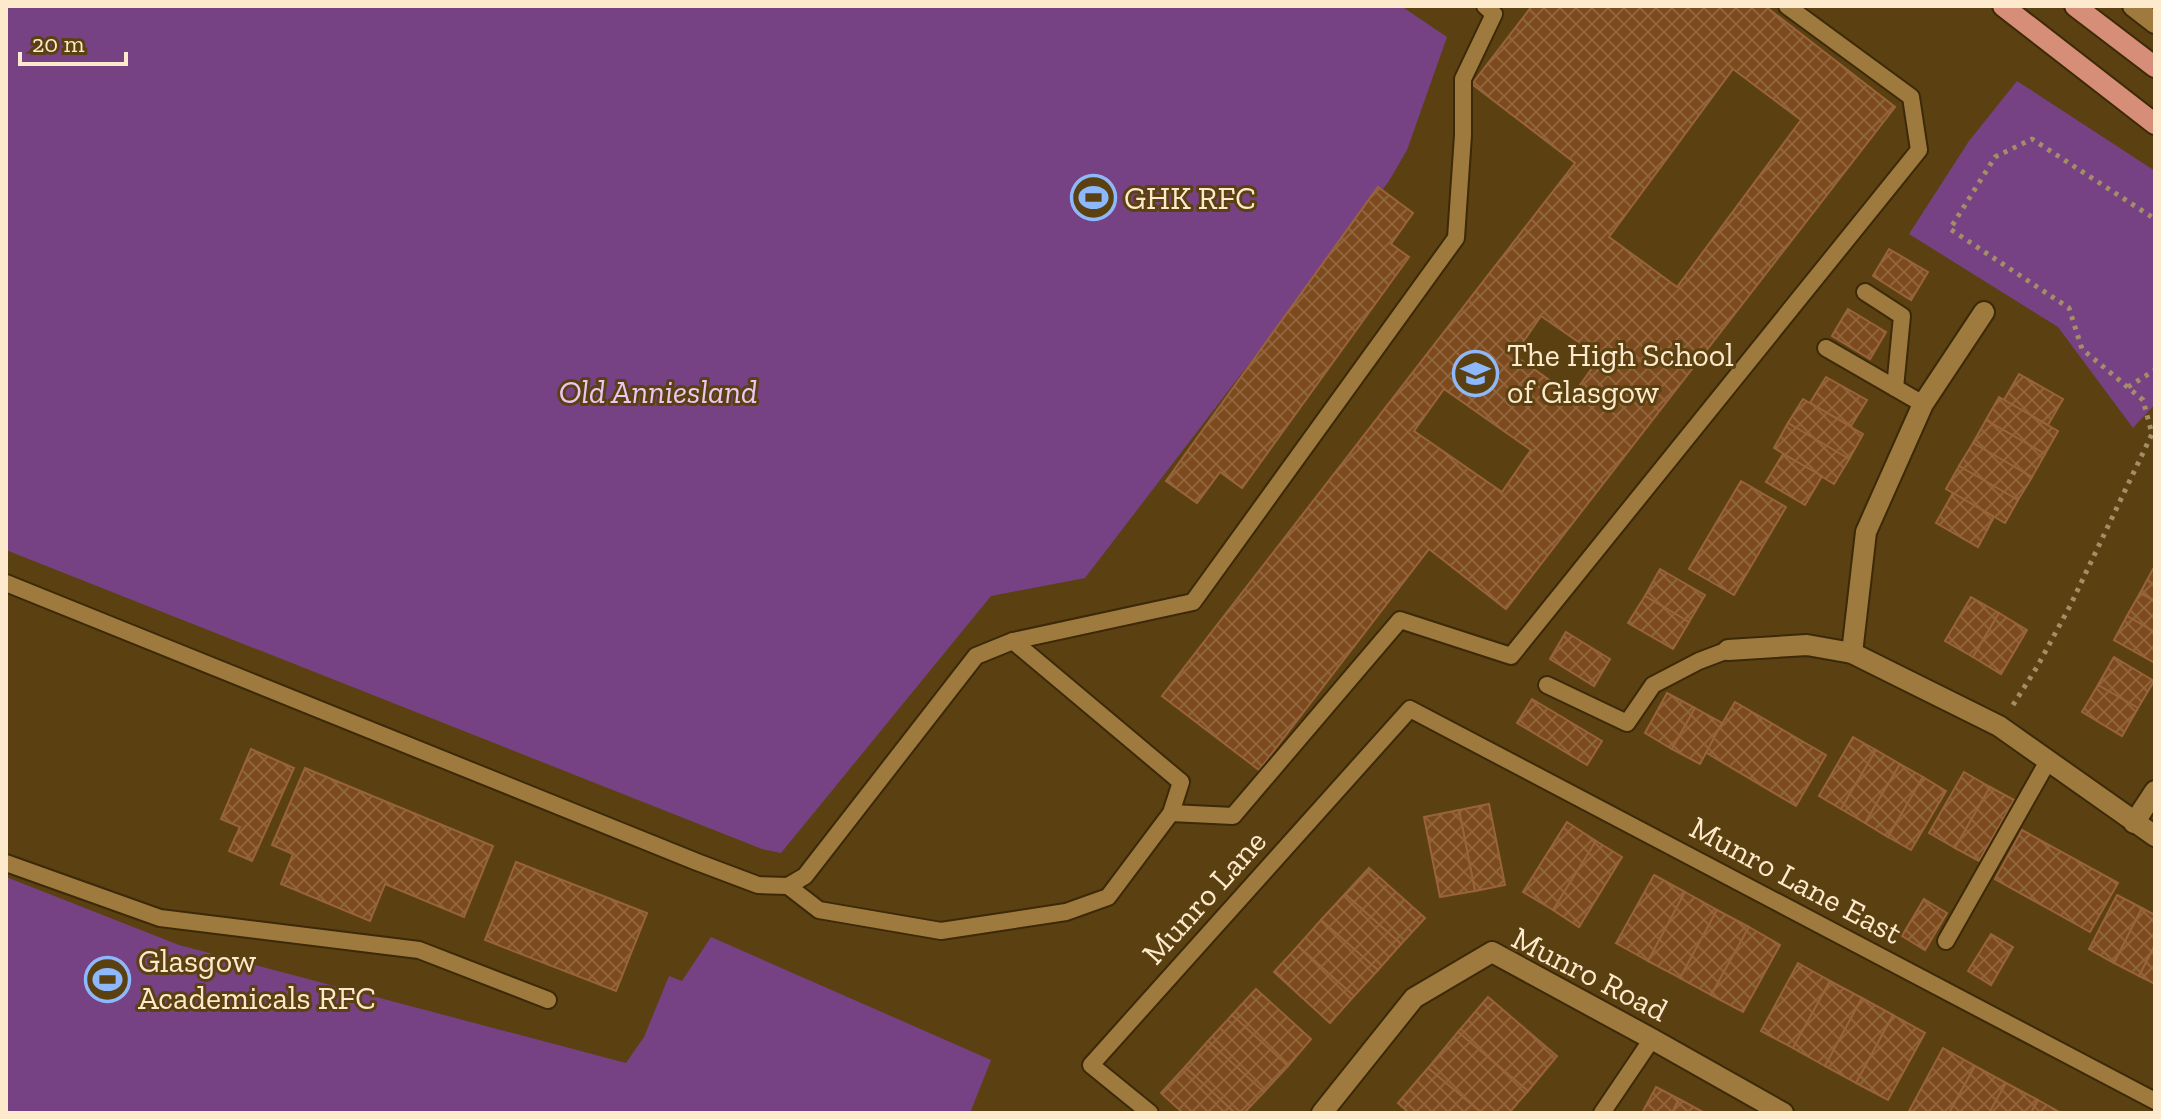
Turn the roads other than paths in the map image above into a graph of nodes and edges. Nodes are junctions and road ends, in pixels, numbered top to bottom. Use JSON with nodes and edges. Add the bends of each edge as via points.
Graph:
{"nodes":[{"id":1,"x":1485,"y":6,"type":"edge"},
{"id":2,"x":1787,"y":6,"type":"edge"},
{"id":3,"x":2003,"y":6,"type":"edge"},
{"id":4,"x":2075,"y":6,"type":"edge"},
{"id":5,"x":2133,"y":6,"type":"edge"},
{"id":6,"x":2154,"y":21,"type":"edge"},
{"id":7,"x":2155,"y":67,"type":"edge"},
{"id":8,"x":2155,"y":124,"type":"edge"},
{"id":9,"x":1865,"y":292,"type":"dead end"},
{"id":10,"x":1984,"y":312,"type":"dead end"},
{"id":11,"x":1826,"y":348,"type":"dead end"},
{"id":12,"x":1895,"y":388,"type":"junction"},
{"id":13,"x":1923,"y":404,"type":"junction"},
{"id":14,"x":6,"y":583,"type":"edge"},
{"id":15,"x":1013,"y":641,"type":"junction"},
{"id":16,"x":1728,"y":650,"type":"joint"},
{"id":17,"x":1852,"y":653,"type":"junction"},
{"id":18,"x":1547,"y":685,"type":"dead end"},
{"id":19,"x":1410,"y":709,"type":"joint"},
{"id":20,"x":2048,"y":761,"type":"junction"},
{"id":21,"x":2155,"y":791,"type":"edge"},
{"id":22,"x":1171,"y":813,"type":"junction"},
{"id":23,"x":2134,"y":823,"type":"junction"},
{"id":24,"x":2155,"y":836,"type":"edge"},
{"id":25,"x":6,"y":863,"type":"edge"},
{"id":26,"x":788,"y":886,"type":"junction"},
{"id":27,"x":1946,"y":941,"type":"dead end"},
{"id":28,"x":548,"y":1000,"type":"dead end"},
{"id":29,"x":1652,"y":1039,"type":"junction"},
{"id":30,"x":2155,"y":1101,"type":"edge"},
{"id":31,"x":1150,"y":1113,"type":"edge"},
{"id":32,"x":1322,"y":1113,"type":"edge"},
{"id":33,"x":1602,"y":1113,"type":"edge"},
{"id":34,"x":1783,"y":1113,"type":"edge"}],
"edges":[{"from":1,"to":15,"type":"lane","via":[[1494,14],[1463,79],[1456,238],[1193,602]]},
{"from":2,"to":22,"type":"lane","via":[[1911,97],[1919,150],[1511,656],[1400,620],[1233,816]]},
{"from":3,"to":8,"type":"main road"},
{"from":4,"to":7,"type":"main road"},
{"from":5,"to":6,"type":"street"},
{"from":9,"to":12,"type":"lane","via":[[1902,316]]},
{"from":10,"to":13,"type":"street"},
{"from":11,"to":12,"type":"lane"},
{"from":12,"to":13,"type":"lane"},
{"from":13,"to":17,"type":"street","via":[[1866,532]]},
{"from":14,"to":26,"type":"lane","via":[[697,862],[758,885]]},
{"from":15,"to":22,"type":"lane","via":[[1181,782]]},
{"from":15,"to":26,"type":"lane","via":[[976,656],[805,876]]},
{"from":16,"to":17,"type":"street","via":[[1807,645]]},
{"from":16,"to":18,"type":"lane","via":[[1653,685],[1627,723]]},
{"from":17,"to":20,"type":"street","via":[[1999,726]]},
{"from":19,"to":30,"type":"lane","name":"Munro Lane East"},
{"from":19,"to":31,"type":"lane","name":"Munro Lane","via":[[1091,1065]]},
{"from":20,"to":23,"type":"street"},
{"from":20,"to":27,"type":"lane"},
{"from":21,"to":23,"type":"street"},
{"from":22,"to":26,"type":"lane","via":[[1108,897],[1066,912],[941,931],[819,910]]},
{"from":23,"to":24,"type":"street"},
{"from":25,"to":28,"type":"lane","via":[[160,918],[419,950]]},
{"from":29,"to":32,"type":"street","name":"Munro Road","via":[[1492,952],[1414,998]]},
{"from":29,"to":33,"type":"lane"},
{"from":29,"to":34,"type":"street","name":"Munro Road"}]}
